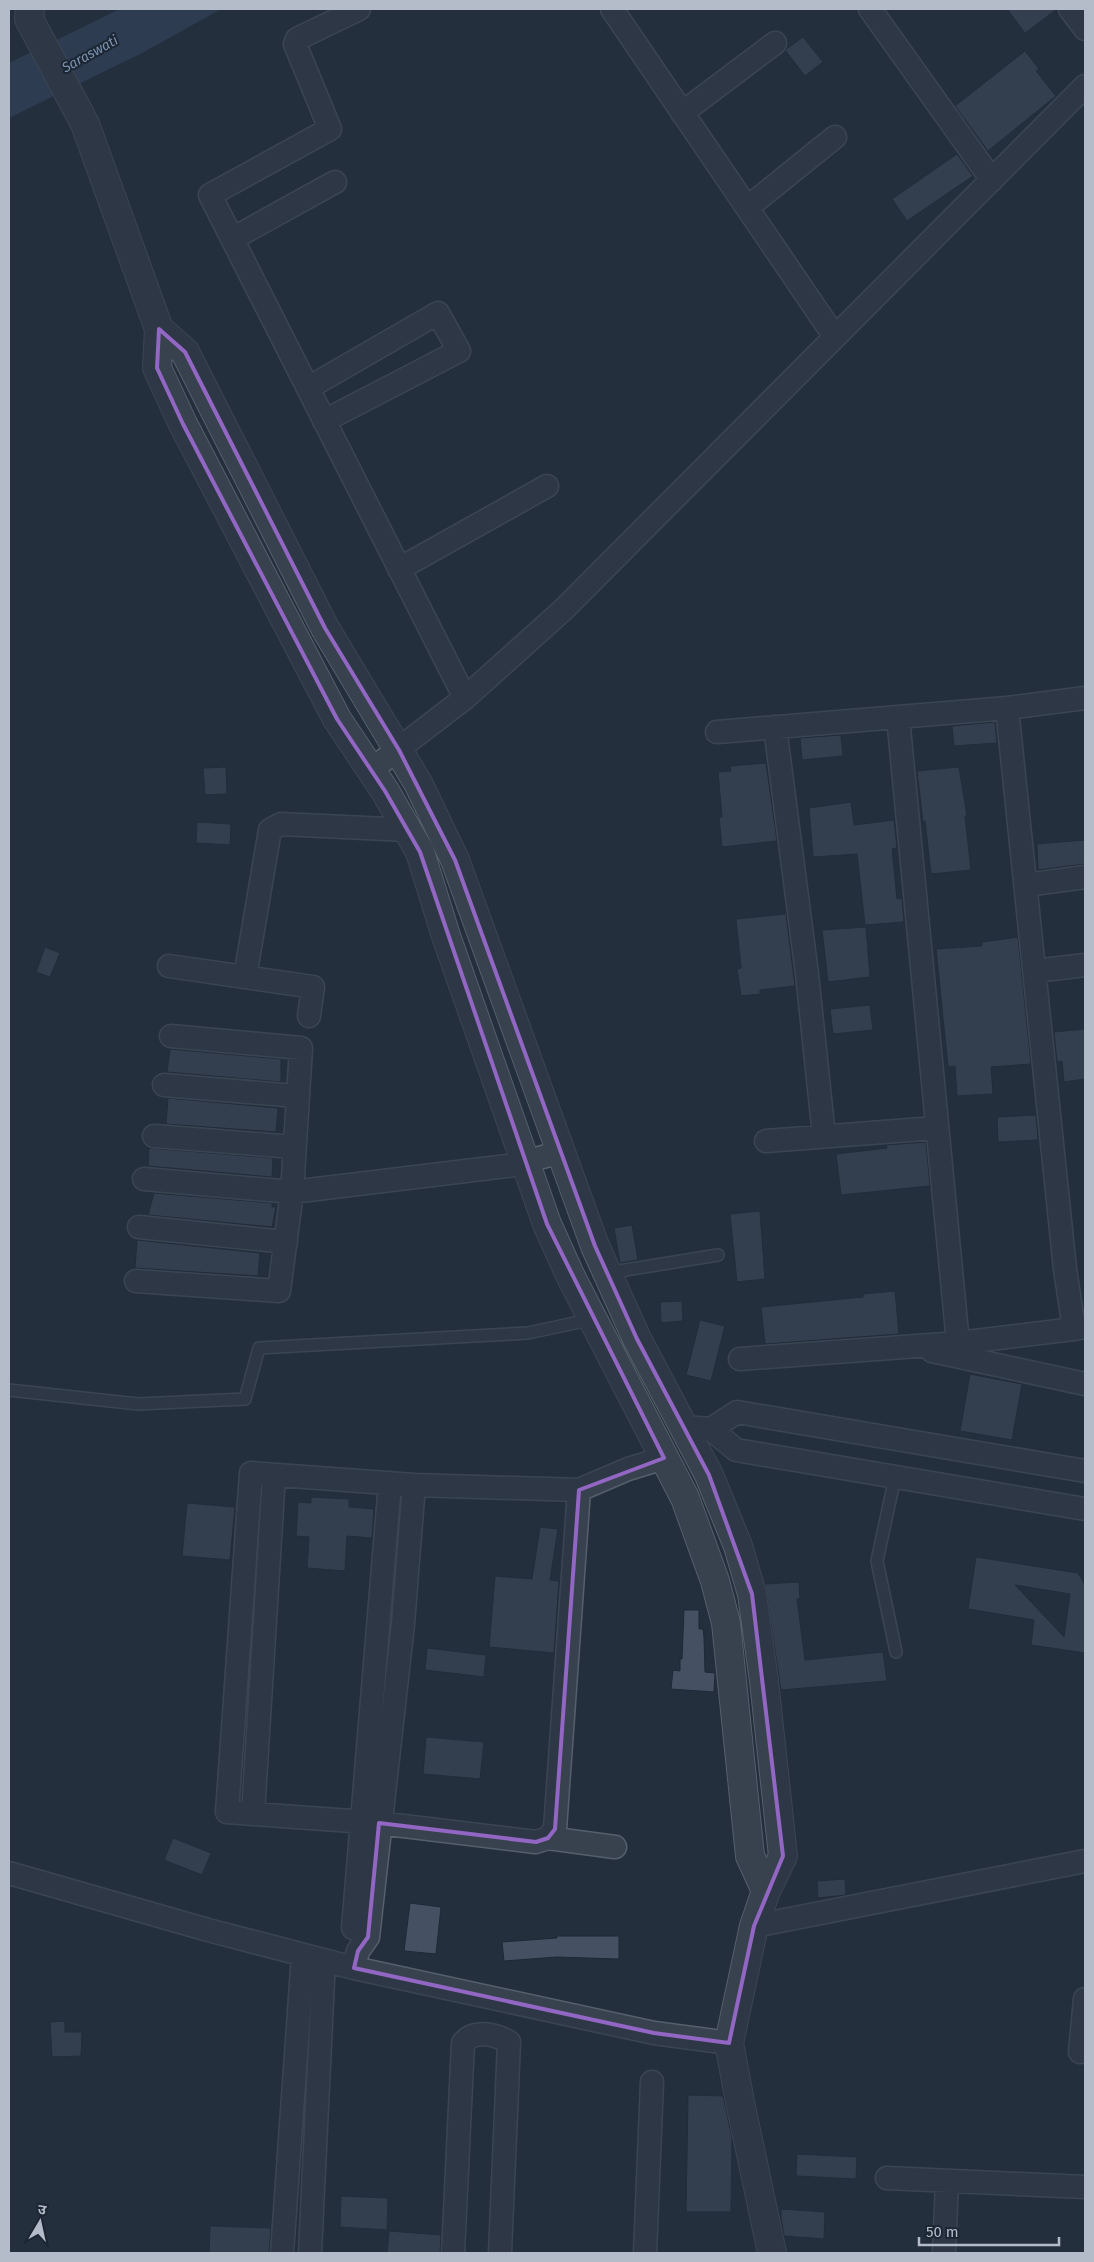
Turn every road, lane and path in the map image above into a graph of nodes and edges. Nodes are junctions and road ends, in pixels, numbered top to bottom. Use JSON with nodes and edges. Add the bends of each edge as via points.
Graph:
{"nodes":[{"id":1,"x":359,"y":9,"type":"edge"},
{"id":2,"x":612,"y":9,"type":"edge"},
{"id":3,"x":870,"y":9,"type":"edge"},
{"id":4,"x":1070,"y":9,"type":"edge"},
{"id":5,"x":29,"y":14,"type":"edge"},
{"id":6,"x":1085,"y":29,"type":"edge"},
{"id":7,"x":775,"y":44,"type":"dead end"},
{"id":8,"x":1085,"y":86,"type":"edge"},
{"id":9,"x":682,"y":113,"type":"junction"},
{"id":10,"x":835,"y":137,"type":"dead end"},
{"id":11,"x":992,"y":180,"type":"junction"},
{"id":12,"x":335,"y":182,"type":"dead end"},
{"id":13,"x":747,"y":208,"type":"junction"},
{"id":14,"x":232,"y":239,"type":"junction"},
{"id":15,"x":160,"y":329,"type":"junction"},
{"id":16,"x":835,"y":337,"type":"junction"},
{"id":17,"x":308,"y":388,"type":"junction"},
{"id":18,"x":324,"y":421,"type":"junction"},
{"id":19,"x":547,"y":486,"type":"dead end"},
{"id":20,"x":399,"y":569,"type":"junction"},
{"id":21,"x":465,"y":698,"type":"junction"},
{"id":22,"x":1085,"y":698,"type":"edge"},
{"id":23,"x":1007,"y":708,"type":"junction"},
{"id":24,"x":898,"y":717,"type":"junction"},
{"id":25,"x":775,"y":727,"type":"junction"},
{"id":26,"x":717,"y":732,"type":"dead end"},
{"id":27,"x":399,"y":750,"type":"junction"},
{"id":28,"x":372,"y":770,"type":"junction"},
{"id":29,"x":407,"y":830,"type":"junction"},
{"id":30,"x":1085,"y":877,"type":"edge"},
{"id":31,"x":1026,"y":884,"type":"junction"},
{"id":32,"x":1085,"y":965,"type":"edge"},
{"id":33,"x":168,"y":966,"type":"dead end"},
{"id":34,"x":1035,"y":970,"type":"junction"},
{"id":35,"x":246,"y":977,"type":"junction"},
{"id":36,"x":309,"y":1016,"type":"dead end"},
{"id":37,"x":170,"y":1036,"type":"dead end"},
{"id":38,"x":164,"y":1086,"type":"dead end"},
{"id":39,"x":296,"y":1096,"type":"junction"},
{"id":40,"x":936,"y":1128,"type":"junction"},
{"id":41,"x":154,"y":1136,"type":"dead end"},
{"id":42,"x":824,"y":1136,"type":"junction"},
{"id":43,"x":766,"y":1141,"type":"dead end"},
{"id":44,"x":294,"y":1147,"type":"junction"},
{"id":45,"x":560,"y":1152,"type":"junction"},
{"id":46,"x":524,"y":1162,"type":"junction"},
{"id":47,"x":144,"y":1179,"type":"dead end"},
{"id":48,"x":292,"y":1192,"type":"junction"},
{"id":49,"x":138,"y":1227,"type":"dead end"},
{"id":50,"x":286,"y":1242,"type":"junction"},
{"id":51,"x":718,"y":1255,"type":"dead end"},
{"id":52,"x":607,"y":1273,"type":"junction"},
{"id":53,"x":136,"y":1281,"type":"dead end"},
{"id":54,"x":593,"y":1319,"type":"junction"},
{"id":55,"x":1079,"y":1328,"type":"edge"},
{"id":56,"x":958,"y":1342,"type":"junction"},
{"id":57,"x":910,"y":1346,"type":"junction"},
{"id":58,"x":740,"y":1359,"type":"dead end"},
{"id":59,"x":1085,"y":1384,"type":"edge"},
{"id":60,"x":9,"y":1390,"type":"edge"},
{"id":61,"x":684,"y":1427,"type":"junction"},
{"id":62,"x":711,"y":1429,"type":"junction"},
{"id":63,"x":664,"y":1458,"type":"junction"},
{"id":64,"x":1085,"y":1471,"type":"edge"},
{"id":65,"x":896,"y":1477,"type":"junction"},
{"id":66,"x":390,"y":1483,"type":"junction"},
{"id":67,"x":414,"y":1485,"type":"junction"},
{"id":68,"x":579,"y":1490,"type":"junction"},
{"id":69,"x":1085,"y":1509,"type":"edge"},
{"id":70,"x":896,"y":1652,"type":"dead end"},
{"id":71,"x":370,"y":1822,"type":"junction"},
{"id":72,"x":548,"y":1838,"type":"junction"},
{"id":73,"x":615,"y":1847,"type":"dead end"},
{"id":74,"x":1085,"y":1861,"type":"edge"},
{"id":75,"x":9,"y":1872,"type":"edge"},
{"id":76,"x":766,"y":1892,"type":"junction"},
{"id":77,"x":754,"y":1926,"type":"junction"},
{"id":78,"x":313,"y":1957,"type":"junction"},
{"id":79,"x":356,"y":1959,"type":"junction"},
{"id":80,"x":1085,"y":1999,"type":"edge"},
{"id":81,"x":729,"y":2043,"type":"junction"},
{"id":82,"x":1080,"y":2052,"type":"dead end"},
{"id":83,"x":652,"y":2082,"type":"dead end"},
{"id":84,"x":887,"y":2178,"type":"dead end"},
{"id":85,"x":947,"y":2180,"type":"junction"},
{"id":86,"x":1085,"y":2187,"type":"edge"},
{"id":87,"x":282,"y":2253,"type":"edge"},
{"id":88,"x":310,"y":2253,"type":"edge"},
{"id":89,"x":453,"y":2253,"type":"edge"},
{"id":90,"x":500,"y":2253,"type":"edge"},
{"id":91,"x":645,"y":2253,"type":"edge"},
{"id":92,"x":772,"y":2253,"type":"edge"},
{"id":93,"x":944,"y":2253,"type":"edge"}],
"edges":[{"from":1,"to":14,"type":"street","via":[[297,39],[295,44],[330,129],[210,195]]},
{"from":2,"to":9,"type":"street"},
{"from":3,"to":11,"type":"street"},
{"from":4,"to":6,"type":"street"},
{"from":5,"to":15,"type":"street","via":[[85,124]]},
{"from":7,"to":9,"type":"street"},
{"from":8,"to":11,"type":"street"},
{"from":9,"to":13,"type":"street"},
{"from":10,"to":13,"type":"street"},
{"from":11,"to":16,"type":"street"},
{"from":12,"to":14,"type":"street"},
{"from":13,"to":16,"type":"street"},
{"from":14,"to":17,"type":"street"},
{"from":15,"to":27,"type":"street","via":[[185,352],[325,628]]},
{"from":15,"to":28,"type":"street","via":[[157,368],[183,424],[337,719]]},
{"from":16,"to":21,"type":"street","via":[[563,610]]},
{"from":17,"to":18,"type":"street"},
{"from":17,"to":18,"type":"street","via":[[438,313],[459,351]]},
{"from":18,"to":20,"type":"street"},
{"from":19,"to":20,"type":"street"},
{"from":20,"to":21,"type":"street"},
{"from":21,"to":27,"type":"street"},
{"from":22,"to":23,"type":"street"},
{"from":23,"to":24,"type":"street"},
{"from":23,"to":31,"type":"street"},
{"from":24,"to":25,"type":"street"},
{"from":24,"to":40,"type":"street"},
{"from":25,"to":26,"type":"street"},
{"from":25,"to":42,"type":"street"},
{"from":27,"to":28,"type":"street"},
{"from":27,"to":45,"type":"street","via":[[456,860]]},
{"from":28,"to":29,"type":"street"},
{"from":29,"to":35,"type":"street","via":[[281,824],[270,830]]},
{"from":29,"to":46,"type":"street","via":[[420,852]]},
{"from":30,"to":31,"type":"street"},
{"from":31,"to":34,"type":"street"},
{"from":32,"to":34,"type":"street"},
{"from":33,"to":35,"type":"street"},
{"from":34,"to":55,"type":"street","via":[[1065,1269]]},
{"from":35,"to":36,"type":"street","via":[[313,987]]},
{"from":37,"to":39,"type":"street","via":[[301,1048]]},
{"from":38,"to":39,"type":"street"},
{"from":39,"to":44,"type":"street"},
{"from":40,"to":42,"type":"street"},
{"from":40,"to":56,"type":"street"},
{"from":41,"to":44,"type":"street"},
{"from":42,"to":43,"type":"street"},
{"from":44,"to":48,"type":"street"},
{"from":45,"to":46,"type":"street"},
{"from":45,"to":52,"type":"street"},
{"from":46,"to":48,"type":"street"},
{"from":46,"to":54,"type":"street","via":[[547,1224]]},
{"from":47,"to":48,"type":"street"},
{"from":48,"to":50,"type":"street"},
{"from":49,"to":50,"type":"street"},
{"from":50,"to":53,"type":"street","via":[[279,1291]]},
{"from":51,"to":52,"type":"lane"},
{"from":52,"to":61,"type":"street","via":[[637,1339]]},
{"from":54,"to":60,"type":"lane","via":[[528,1334],[259,1348],[244,1399],[138,1404]]},
{"from":54,"to":63,"type":"street"},
{"from":55,"to":56,"type":"street"},
{"from":56,"to":57,"type":"street"},
{"from":57,"to":58,"type":"street"},
{"from":57,"to":59,"type":"street"},
{"from":61,"to":62,"type":"street"},
{"from":61,"to":76,"type":"street","via":[[709,1475],[738,1546],[752,1594],[783,1856]]},
{"from":62,"to":64,"type":"street","via":[[737,1412]]},
{"from":62,"to":65,"type":"street","via":[[736,1450]]},
{"from":63,"to":68,"type":"street"},
{"from":63,"to":76,"type":"street","via":[[685,1498],[726,1623],[750,1856]]},
{"from":65,"to":69,"type":"street"},
{"from":65,"to":70,"type":"lane","via":[[877,1561]]},
{"from":66,"to":67,"type":"street"},
{"from":66,"to":71,"type":"street"},
{"from":66,"to":71,"type":"street","via":[[251,1473],[227,1812]]},
{"from":67,"to":68,"type":"street"},
{"from":67,"to":71,"type":"street","via":[[403,1624]]},
{"from":68,"to":72,"type":"street","via":[[555,1830]]},
{"from":71,"to":72,"type":"street","via":[[536,1842]]},
{"from":71,"to":79,"type":"street","via":[[368,1937]]},
{"from":72,"to":73,"type":"street"},
{"from":74,"to":77,"type":"street"},
{"from":75,"to":78,"type":"street"},
{"from":76,"to":77,"type":"street"},
{"from":77,"to":81,"type":"street"},
{"from":78,"to":79,"type":"street"},
{"from":78,"to":87,"type":"street"},
{"from":78,"to":88,"type":"street"},
{"from":79,"to":81,"type":"street","via":[[654,2033]]},
{"from":80,"to":82,"type":"street"},
{"from":81,"to":92,"type":"street"},
{"from":83,"to":91,"type":"street"},
{"from":84,"to":85,"type":"street"},
{"from":85,"to":86,"type":"street"},
{"from":85,"to":93,"type":"street"},
{"from":89,"to":90,"type":"street","via":[[463,2043],[468,2036],[477,2034],[501,2037],[509,2042]]}]}
